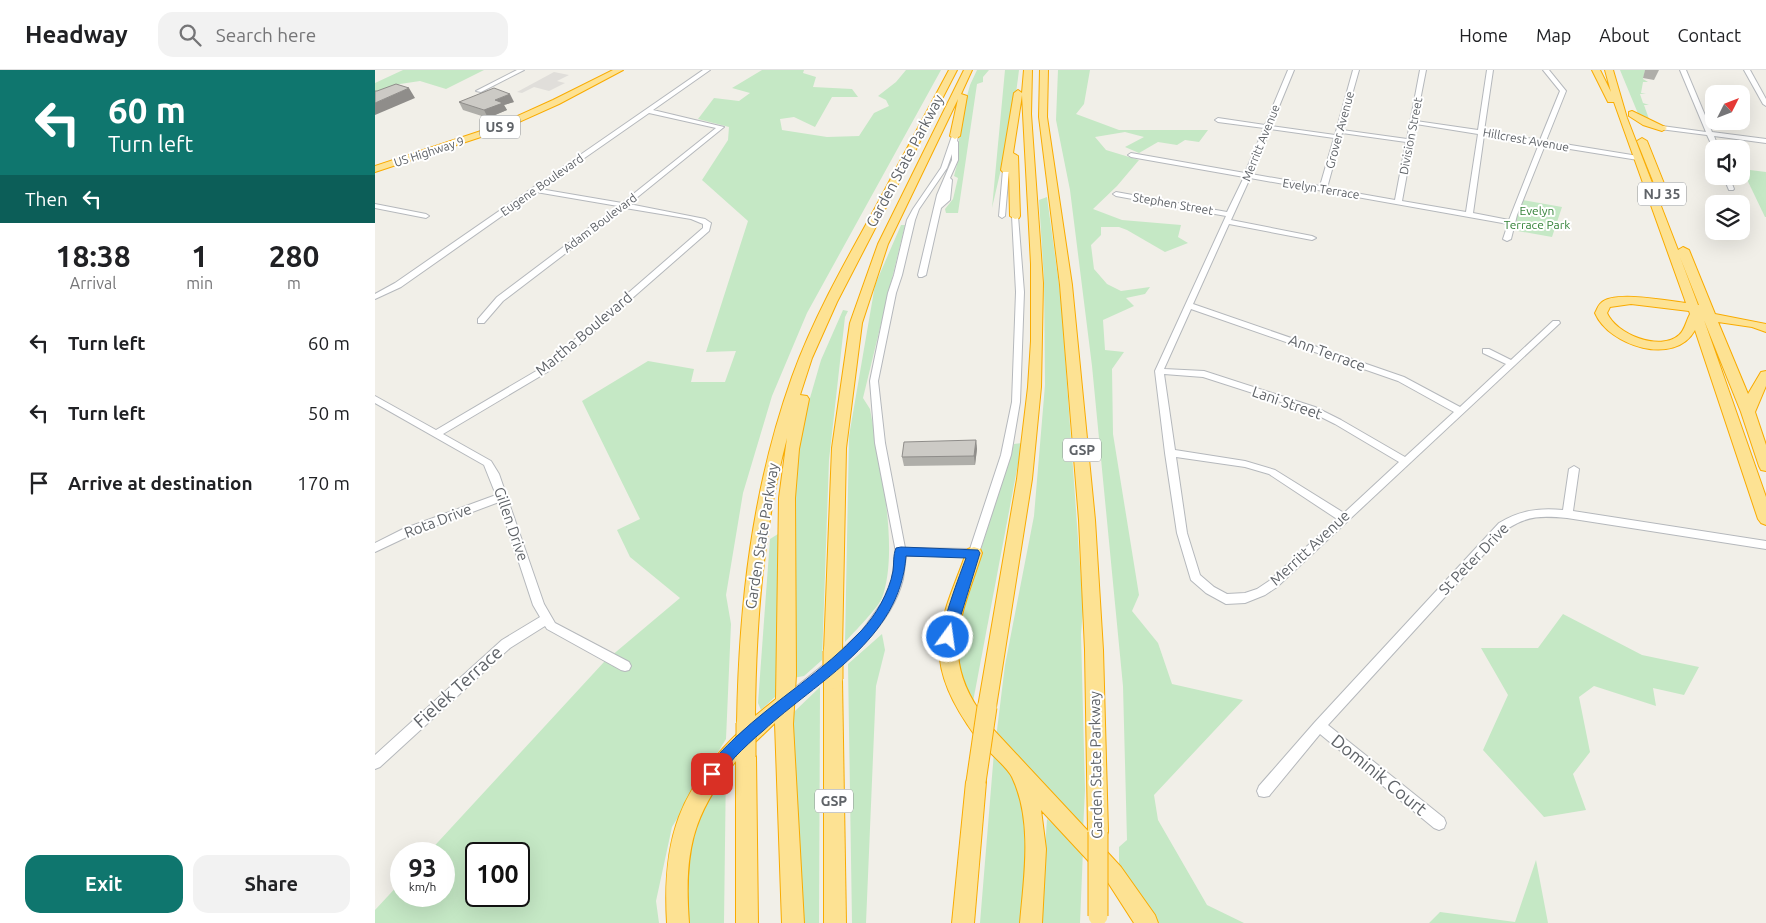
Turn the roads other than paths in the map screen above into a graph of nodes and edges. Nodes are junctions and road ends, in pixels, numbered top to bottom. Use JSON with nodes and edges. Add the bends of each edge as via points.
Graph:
{"nodes":[{"id":1,"x":521,"y":70,"type":"edge"},
{"id":2,"x":610,"y":70,"type":"edge"},
{"id":3,"x":619,"y":70,"type":"edge"},
{"id":4,"x":707,"y":70,"type":"edge"},
{"id":5,"x":953,"y":70,"type":"edge"},
{"id":6,"x":968,"y":70,"type":"edge"},
{"id":7,"x":1024,"y":70,"type":"edge"},
{"id":8,"x":1028,"y":70,"type":"edge"},
{"id":9,"x":1044,"y":70,"type":"edge"},
{"id":10,"x":1291,"y":70,"type":"edge"},
{"id":11,"x":1356,"y":70,"type":"edge"},
{"id":12,"x":1423,"y":70,"type":"edge"},
{"id":13,"x":1490,"y":70,"type":"edge"},
{"id":14,"x":1546,"y":70,"type":"edge"},
{"id":15,"x":1596,"y":70,"type":"edge"},
{"id":16,"x":1609,"y":70,"type":"edge"},
{"id":17,"x":1616,"y":70,"type":"edge"},
{"id":18,"x":1683,"y":70,"type":"edge"},
{"id":19,"x":1747,"y":70,"type":"edge"},
{"id":20,"x":479,"y":92,"type":"edge"},
{"id":21,"x":1766,"y":104,"type":"edge"},
{"id":22,"x":648,"y":111,"type":"junction"},
{"id":23,"x":1627,"y":116,"type":"junction"},
{"id":24,"x":1218,"y":120,"type":"dead end"},
{"id":25,"x":1414,"y":122,"type":"junction"},
{"id":26,"x":1268,"y":127,"type":"junction"},
{"id":27,"x":1662,"y":128,"type":"junction"},
{"id":28,"x":1012,"y":132,"type":"junction"},
{"id":29,"x":1480,"y":132,"type":"junction"},
{"id":30,"x":1338,"y":134,"type":"junction"},
{"id":31,"x":1711,"y":134,"type":"junction"},
{"id":32,"x":955,"y":136,"type":"junction"},
{"id":33,"x":1640,"y":136,"type":"junction"},
{"id":34,"x":1713,"y":140,"type":"edge"},
{"id":35,"x":1410,"y":141,"type":"junction"},
{"id":36,"x":1766,"y":141,"type":"edge"},
{"id":37,"x":1543,"y":142,"type":"junction"},
{"id":38,"x":1131,"y":155,"type":"dead end"},
{"id":39,"x":1639,"y":158,"type":"junction"},
{"id":40,"x":375,"y":164,"type":"edge"},
{"id":41,"x":375,"y":169,"type":"edge"},
{"id":42,"x":1006,"y":170,"type":"joint"},
{"id":43,"x":1248,"y":176,"type":"junction"},
{"id":44,"x":1729,"y":185,"type":"edge"},
{"id":45,"x":1323,"y":189,"type":"junction"},
{"id":46,"x":1731,"y":189,"type":"dead end"},
{"id":47,"x":534,"y":190,"type":"junction"},
{"id":48,"x":1116,"y":194,"type":"dead end"},
{"id":49,"x":1398,"y":202,"type":"junction"},
{"id":50,"x":375,"y":206,"type":"edge"},
{"id":51,"x":623,"y":206,"type":"junction"},
{"id":52,"x":1469,"y":214,"type":"junction"},
{"id":53,"x":426,"y":216,"type":"dead end"},
{"id":54,"x":1002,"y":216,"type":"dead end"},
{"id":55,"x":1015,"y":216,"type":"joint"},
{"id":56,"x":1229,"y":218,"type":"junction"},
{"id":57,"x":1511,"y":222,"type":"junction"},
{"id":58,"x":1312,"y":238,"type":"dead end"},
{"id":59,"x":1507,"y":239,"type":"dead end"},
{"id":60,"x":922,"y":274,"type":"dead end"},
{"id":61,"x":845,"y":275,"type":"junction"},
{"id":62,"x":375,"y":296,"type":"edge"},
{"id":63,"x":1188,"y":304,"type":"junction"},
{"id":64,"x":1701,"y":312,"type":"junction"},
{"id":65,"x":481,"y":321,"type":"dead end"},
{"id":66,"x":1556,"y":323,"type":"dead end"},
{"id":67,"x":1766,"y":328,"type":"edge"},
{"id":68,"x":1486,"y":351,"type":"dead end"},
{"id":69,"x":1512,"y":364,"type":"junction"},
{"id":70,"x":1159,"y":371,"type":"junction"},
{"id":71,"x":1766,"y":375,"type":"edge"},
{"id":72,"x":375,"y":399,"type":"edge"},
{"id":73,"x":1460,"y":412,"type":"junction"},
{"id":74,"x":1748,"y":412,"type":"junction"},
{"id":75,"x":436,"y":434,"type":"junction"},
{"id":76,"x":1170,"y":454,"type":"junction"},
{"id":77,"x":1405,"y":461,"type":"junction"},
{"id":78,"x":1766,"y":466,"type":"edge"},
{"id":79,"x":1574,"y":469,"type":"dead end"},
{"id":80,"x":502,"y":497,"type":"junction"},
{"id":81,"x":1567,"y":514,"type":"junction"},
{"id":82,"x":1344,"y":518,"type":"junction"},
{"id":83,"x":1766,"y":519,"type":"edge"},
{"id":84,"x":1766,"y":544,"type":"edge"},
{"id":85,"x":375,"y":548,"type":"edge"},
{"id":86,"x":901,"y":552,"type":"junction"},
{"id":87,"x":974,"y":553,"type":"junction"},
{"id":88,"x":547,"y":618,"type":"junction"},
{"id":89,"x":625,"y":666,"type":"dead end"},
{"id":90,"x":786,"y":702,"type":"junction"},
{"id":91,"x":1319,"y":726,"type":"junction"},
{"id":92,"x":375,"y":763,"type":"edge"},
{"id":93,"x":1016,"y":768,"type":"junction"},
{"id":94,"x":1264,"y":792,"type":"dead end"},
{"id":95,"x":1439,"y":823,"type":"dead end"},
{"id":96,"x":1098,"y":919,"type":"edge"},
{"id":97,"x":678,"y":923,"type":"edge"},
{"id":98,"x":747,"y":923,"type":"edge"},
{"id":99,"x":793,"y":923,"type":"edge"},
{"id":100,"x":835,"y":923,"type":"edge"},
{"id":101,"x":963,"y":923,"type":"edge"},
{"id":102,"x":1031,"y":923,"type":"edge"},
{"id":103,"x":1147,"y":923,"type":"edge"}],
"edges":[{"from":1,"to":20,"type":"street"},
{"from":2,"to":40,"type":"highway","name":"US Highway 9","number":"US 9","via":[[494,125]]},
{"from":3,"to":41,"type":"highway","name":"US Highway 9","number":"US 9","via":[[496,129]]},
{"from":4,"to":22,"type":"street","name":"Eugene Boulevard"},
{"from":5,"to":61,"type":"highway","name":"Garden State Parkway"},
{"from":6,"to":32,"type":"highway"},
{"from":6,"to":100,"type":"highway","name":"Garden State Parkway","number":"GSP","bridge":true,"via":[[883,244],[856,323],[838,463],[833,651]]},
{"from":7,"to":28,"type":"highway"},
{"from":8,"to":101,"type":"highway","bridge":true,"via":[[1026,121],[1037,287],[1035,378],[1029,444],[976,782]]},
{"from":9,"to":96,"type":"highway","name":"Garden State Parkway","number":"GSP","bridge":true,"via":[[1043,117],[1066,285],[1087,520],[1095,659]]},
{"from":10,"to":26,"type":"street","name":"Merritt Avenue"},
{"from":11,"to":30,"type":"street","name":"Grover Avenue"},
{"from":12,"to":25,"type":"street","name":"Division Street"},
{"from":13,"to":29,"type":"street"},
{"from":14,"to":37,"type":"street","via":[[1563,91]]},
{"from":15,"to":23,"type":"highway","via":[[1615,108]]},
{"from":16,"to":23,"type":"highway","number":"NJ 35"},
{"from":17,"to":23,"type":"highway","number":"NJ 35"},
{"from":18,"to":31,"type":"street"},
{"from":19,"to":21,"type":"street"},
{"from":22,"to":47,"type":"street","name":"Eugene Boulevard"},
{"from":22,"to":51,"type":"street","name":"Adam Boulevard","via":[[721,127]]},
{"from":23,"to":27,"type":"highway"},
{"from":23,"to":33,"type":"highway","number":"NJ 35"},
{"from":23,"to":39,"type":"highway","number":"NJ 35"},
{"from":24,"to":26,"type":"street"},
{"from":25,"to":29,"type":"street","name":"Hillcrest Avenue"},
{"from":25,"to":35,"type":"street","name":"Division Street"},
{"from":26,"to":30,"type":"street"},
{"from":26,"to":43,"type":"street","name":"Merritt Avenue"},
{"from":27,"to":31,"type":"street"},
{"from":27,"to":33,"type":"highway"},
{"from":28,"to":42,"type":"highway"},
{"from":28,"to":55,"type":"highway"},
{"from":29,"to":37,"type":"street","name":"Hillcrest Avenue"},
{"from":29,"to":52,"type":"street"},
{"from":30,"to":35,"type":"street"},
{"from":30,"to":45,"type":"street","name":"Grover Avenue"},
{"from":31,"to":34,"type":"street"},
{"from":31,"to":36,"type":"street"},
{"from":32,"to":60,"type":"street","via":[[956,156],[949,174],[947,200],[937,207]]},
{"from":32,"to":86,"type":"street","via":[[943,168],[909,224],[874,381],[880,443]]},
{"from":33,"to":64,"type":"highway","number":"NJ 35"},
{"from":35,"to":49,"type":"street","name":"Division Street"},
{"from":37,"to":39,"type":"street","name":"Hillcrest Avenue"},
{"from":37,"to":57,"type":"street"},
{"from":38,"to":43,"type":"street","name":"Evelyn Terrace"},
{"from":39,"to":64,"type":"highway","number":"NJ 35"},
{"from":42,"to":54,"type":"street"},
{"from":43,"to":45,"type":"street","name":"Evelyn Terrace"},
{"from":43,"to":56,"type":"street","name":"Merritt Avenue"},
{"from":44,"to":46,"type":"street"},
{"from":45,"to":49,"type":"street","name":"Evelyn Terrace"},
{"from":47,"to":51,"type":"street"},
{"from":47,"to":62,"type":"street","name":"Eugene Boulevard","via":[[397,285]]},
{"from":48,"to":56,"type":"street","name":"Stephen Street"},
{"from":49,"to":52,"type":"street","name":"Evelyn Terrace"},
{"from":50,"to":53,"type":"street"},
{"from":51,"to":65,"type":"street","name":"Adam Boulevard","via":[[500,299]]},
{"from":51,"to":75,"type":"street","name":"Martha Boulevard","via":[[695,218],[707,223],[707,229],[546,369]]},
{"from":52,"to":57,"type":"street","name":"Evelyn Terrace"},
{"from":55,"to":87,"type":"street","via":[[1020,286],[1016,402],[1006,456]]},
{"from":56,"to":58,"type":"street","name":"Stephen Street"},
{"from":56,"to":63,"type":"street","name":"Merritt Avenue"},
{"from":57,"to":59,"type":"street"},
{"from":61,"to":90,"type":"highway","via":[[840,302],[801,400],[792,449],[787,498]]},
{"from":61,"to":98,"type":"highway","name":"Garden State Parkway","bridge":true,"via":[[799,376],[772,467],[753,580],[747,647],[745,757]]},
{"from":63,"to":70,"type":"street","name":"Merritt Avenue"},
{"from":63,"to":73,"type":"street","name":"Ann Terrace","via":[[1401,379]]},
{"from":64,"to":64,"type":"highway","via":[[1682,340],[1661,345],[1621,335],[1605,323],[1601,313],[1605,305],[1620,300]]},
{"from":64,"to":67,"type":"highway"},
{"from":64,"to":74,"type":"highway","number":"NJ 35"},
{"from":64,"to":83,"type":"highway","number":"NJ 35"},
{"from":66,"to":69,"type":"street","name":"Merritt Avenue"},
{"from":68,"to":69,"type":"street"},
{"from":69,"to":73,"type":"street","name":"Merritt Avenue"},
{"from":70,"to":76,"type":"street","name":"Merritt Avenue"},
{"from":70,"to":77,"type":"street","name":"Lani Street","via":[[1204,374],[1312,409]]},
{"from":71,"to":74,"type":"highway"},
{"from":72,"to":75,"type":"street","name":"Gillen Drive"},
{"from":73,"to":77,"type":"street","name":"Merritt Avenue"},
{"from":74,"to":78,"type":"highway","number":"NJ 35"},
{"from":75,"to":80,"type":"street","name":"Gillen Drive","via":[[488,464]]},
{"from":76,"to":82,"type":"street","via":[[1245,464],[1272,472]]},
{"from":76,"to":82,"type":"street","name":"Merritt Avenue","via":[[1182,533],[1195,577],[1226,599],[1245,598],[1273,584]]},
{"from":77,"to":82,"type":"street","name":"Merritt Avenue"},
{"from":79,"to":81,"type":"street"},
{"from":80,"to":85,"type":"street","name":"Rota Drive","via":[[407,532]]},
{"from":80,"to":88,"type":"street","name":"Gillen Drive","via":[[539,605]]},
{"from":81,"to":84,"type":"street","name":"St Peter Drive"},
{"from":81,"to":91,"type":"street","name":"St Peter Drive","via":[[1519,515],[1503,526]]},
{"from":86,"to":87,"type":"street"},
{"from":86,"to":90,"type":"street","via":[[893,592],[875,624],[841,659]]},
{"from":87,"to":93,"type":"highway","via":[[950,626],[947,647],[950,668],[969,713]]},
{"from":88,"to":89,"type":"street","name":"Gillen Drive","via":[[551,626]]},
{"from":88,"to":92,"type":"street","name":"Fielek Terrace","via":[[506,644]]},
{"from":90,"to":97,"type":"highway","via":[[725,758],[712,774],[688,817],[678,848],[675,895]]},
{"from":90,"to":99,"type":"highway"},
{"from":91,"to":94,"type":"street","name":"St Peter Drive"},
{"from":91,"to":95,"type":"street","name":"Dominik Court"},
{"from":93,"to":102,"type":"highway","via":[[1028,795],[1036,835]]},
{"from":93,"to":103,"type":"highway","via":[[1115,874]]}]}
